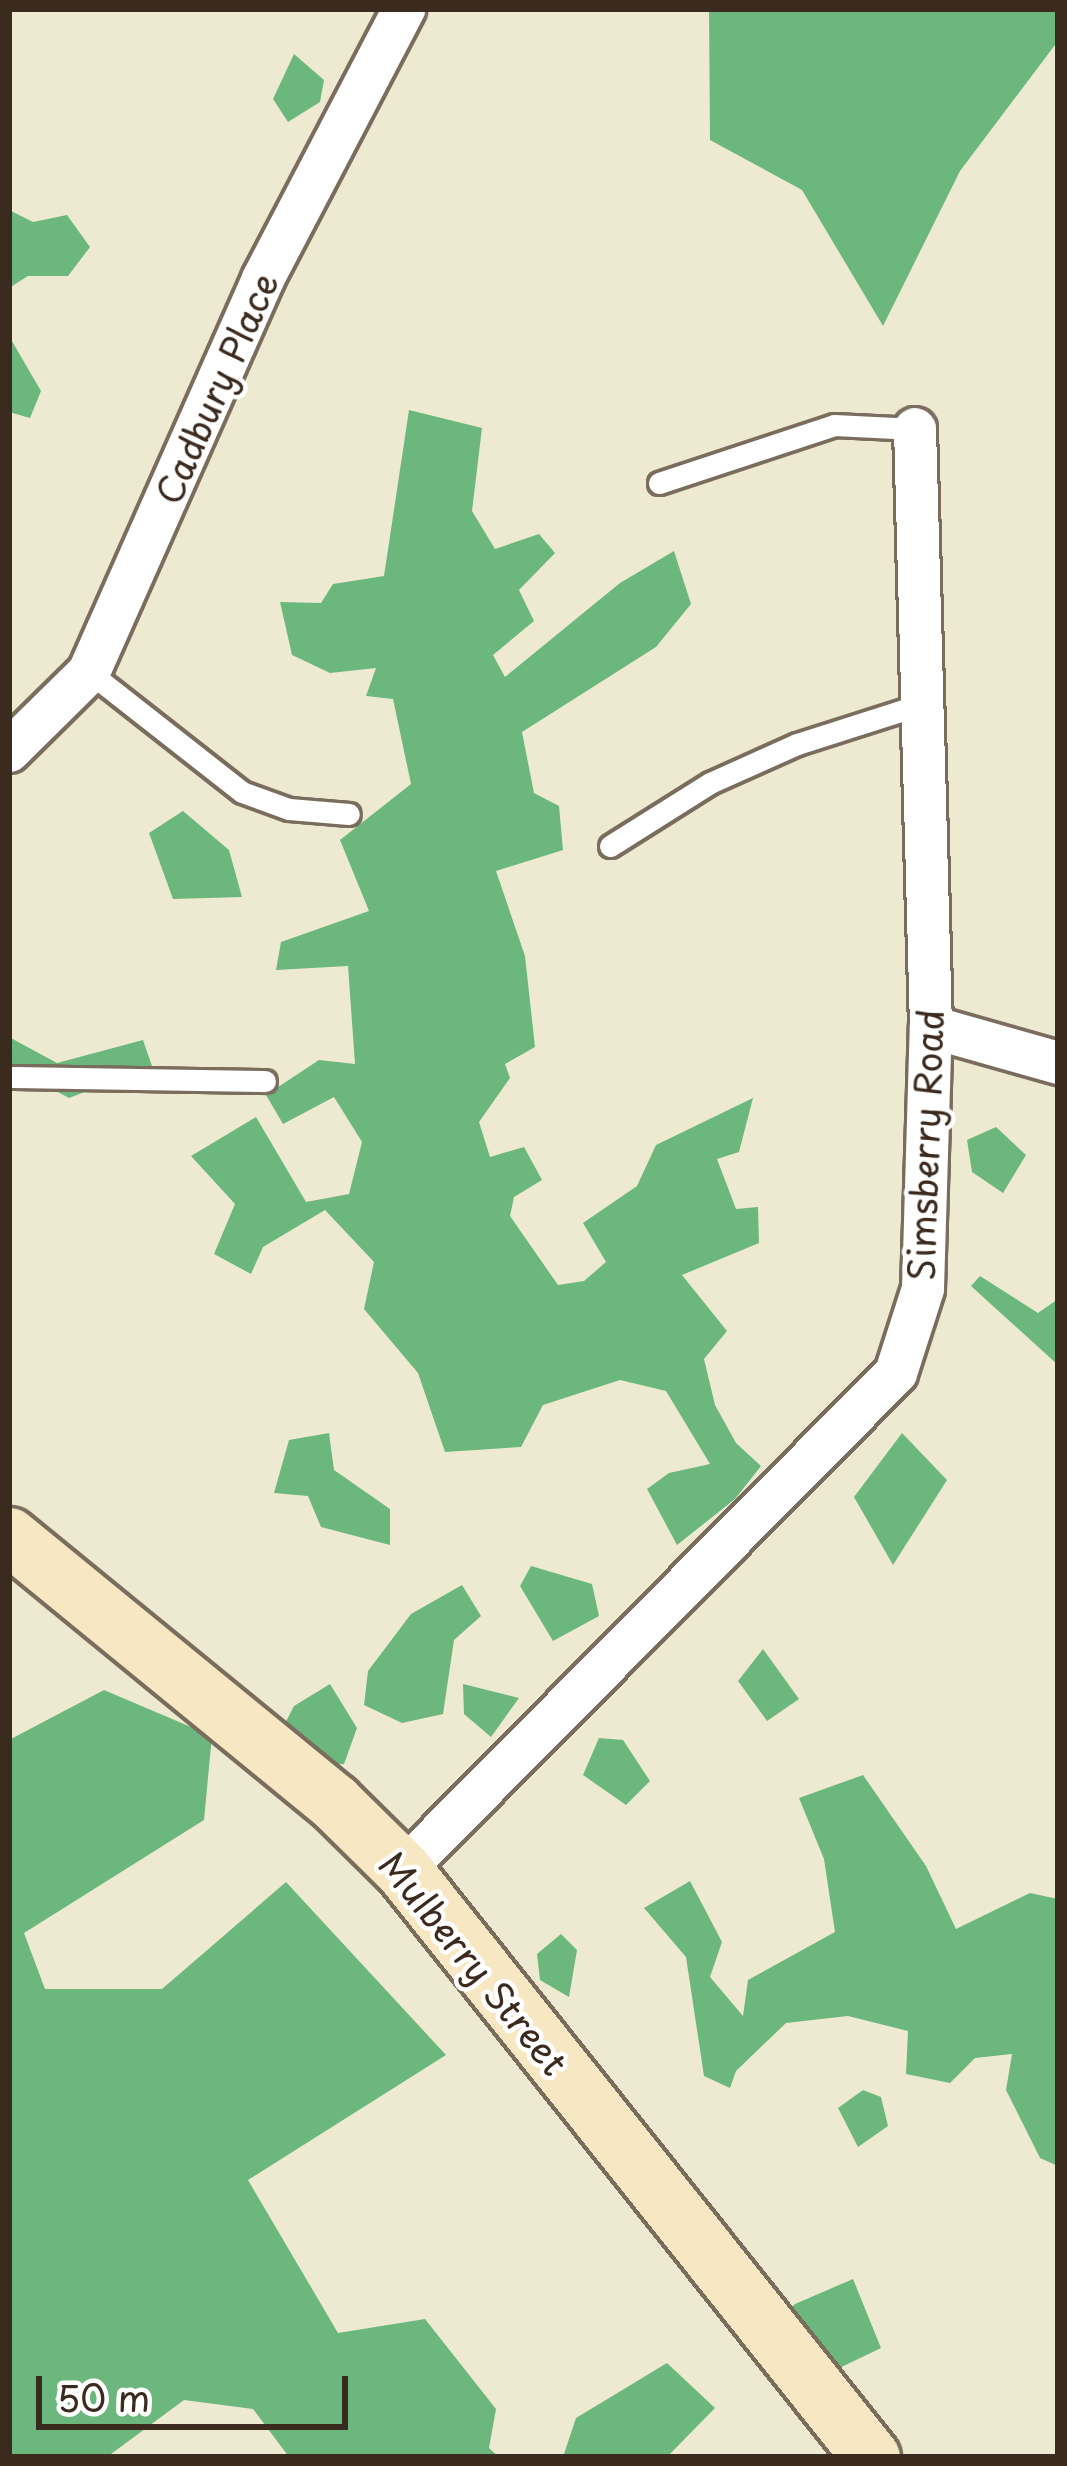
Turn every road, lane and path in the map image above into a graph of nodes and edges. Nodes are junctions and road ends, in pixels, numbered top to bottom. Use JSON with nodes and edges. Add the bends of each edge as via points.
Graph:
{"nodes":[{"id":1,"x":404,"y":9,"type":"edge"},
{"id":2,"x":915,"y":429,"type":"joint"},
{"id":3,"x":659,"y":483,"type":"dead end"},
{"id":4,"x":88,"y":672,"type":"junction"},
{"id":5,"x":922,"y":704,"type":"junction"},
{"id":6,"x":9,"y":751,"type":"edge"},
{"id":7,"x":349,"y":814,"type":"dead end"},
{"id":8,"x":610,"y":846,"type":"dead end"},
{"id":9,"x":931,"y":1027,"type":"junction"},
{"id":10,"x":1058,"y":1063,"type":"edge"},
{"id":11,"x":9,"y":1077,"type":"edge"},
{"id":12,"x":265,"y":1081,"type":"dead end"},
{"id":13,"x":9,"y":1536,"type":"edge"},
{"id":14,"x":403,"y":1870,"type":"junction"},
{"id":15,"x":872,"y":2457,"type":"edge"}],
"edges":[{"from":1,"to":4,"type":"street","name":"Cadbury Place","via":[[263,279]]},
{"from":2,"to":3,"type":"lane","via":[[834,425]]},
{"from":2,"to":5,"type":"street","name":"Simsberry Road"},
{"from":4,"to":6,"type":"street","name":"Cadbury Place"},
{"from":4,"to":7,"type":"lane","via":[[229,784],[289,808]]},
{"from":5,"to":8,"type":"lane","via":[[796,744],[710,783]]},
{"from":5,"to":9,"type":"street","name":"Simsberry Road"},
{"from":9,"to":10,"type":"street"},
{"from":9,"to":14,"type":"street","name":"Simsberry Road","via":[[923,1289],[896,1373]]},
{"from":11,"to":12,"type":"lane"},
{"from":13,"to":14,"type":"street","name":"Mulberry Street","via":[[334,1802]]},
{"from":14,"to":15,"type":"street","name":"Mulberry Street"}]}
